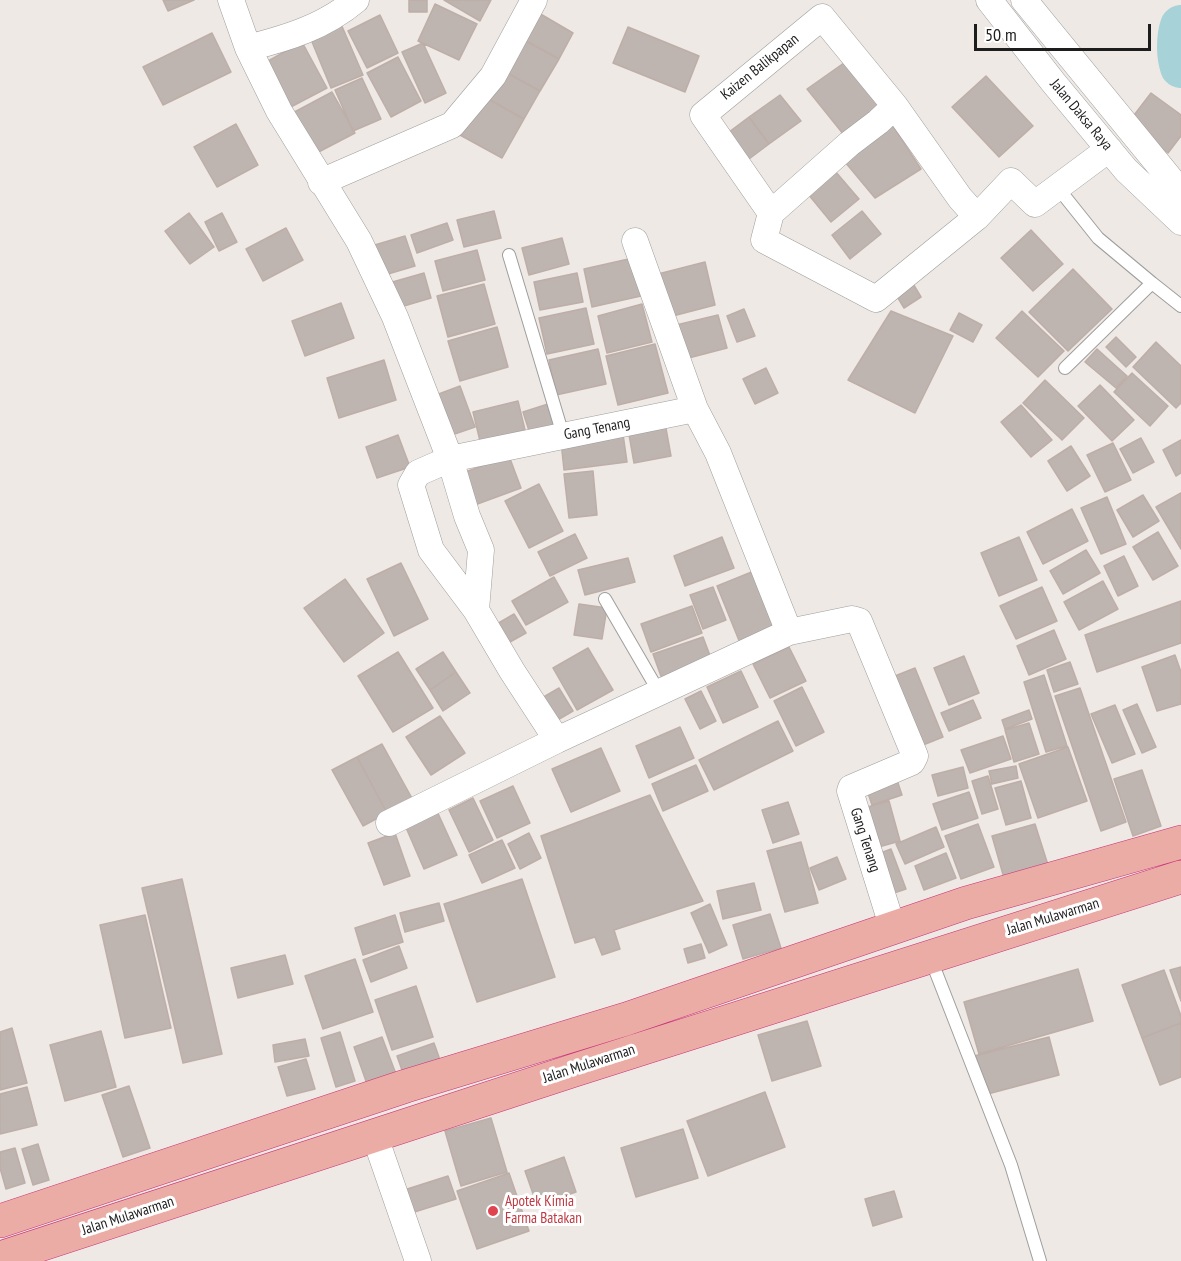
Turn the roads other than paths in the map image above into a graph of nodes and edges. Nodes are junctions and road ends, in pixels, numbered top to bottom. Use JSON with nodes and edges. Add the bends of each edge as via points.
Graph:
{"nodes":[{"id":1,"x":231,"y":0,"type":"edge"},
{"id":2,"x":356,"y":0,"type":"edge"},
{"id":3,"x":534,"y":0,"type":"edge"},
{"id":4,"x":989,"y":0,"type":"edge"},
{"id":5,"x":1024,"y":0,"type":"edge"},
{"id":6,"x":248,"y":48,"type":"junction"},
{"id":7,"x":895,"y":106,"type":"junction"},
{"id":8,"x":1109,"y":149,"type":"junction"},
{"id":9,"x":321,"y":182,"type":"junction"},
{"id":10,"x":1058,"y":188,"type":"junction"},
{"id":11,"x":1181,"y":192,"type":"edge"},
{"id":12,"x":771,"y":213,"type":"junction"},
{"id":13,"x":977,"y":217,"type":"junction"},
{"id":14,"x":1181,"y":222,"type":"edge"},
{"id":15,"x":635,"y":241,"type":"dead end"},
{"id":16,"x":509,"y":255,"type":"dead end"},
{"id":17,"x":1152,"y":283,"type":"junction"},
{"id":18,"x":1181,"y":306,"type":"edge"},
{"id":19,"x":1065,"y":368,"type":"dead end"},
{"id":20,"x":695,"y":409,"type":"junction"},
{"id":21,"x":563,"y":435,"type":"junction"},
{"id":22,"x":450,"y":459,"type":"junction"},
{"id":23,"x":606,"y":599,"type":"dead end"},
{"id":24,"x":476,"y":610,"type":"junction"},
{"id":25,"x":789,"y":632,"type":"junction"},
{"id":26,"x":659,"y":692,"type":"junction"},
{"id":27,"x":557,"y":740,"type":"junction"},
{"id":28,"x":389,"y":823,"type":"dead end"},
{"id":29,"x":1181,"y":842,"type":"edge"},
{"id":30,"x":1181,"y":877,"type":"edge"},
{"id":31,"x":892,"y":929,"type":"junction"},
{"id":32,"x":929,"y":956,"type":"junction"},
{"id":33,"x":269,"y":1132,"type":"junction"},
{"id":34,"x":374,"y":1134,"type":"junction"},
{"id":35,"x":283,"y":1164,"type":"junction"},
{"id":36,"x":0,"y":1221,"type":"edge"},
{"id":37,"x":0,"y":1258,"type":"edge"},
{"id":38,"x":418,"y":1261,"type":"edge"},
{"id":39,"x":1040,"y":1261,"type":"edge"}],
"edges":[{"from":1,"to":6,"type":"street"},
{"from":2,"to":6,"type":"street","via":[[298,34]]},
{"from":3,"to":9,"type":"street","via":[[493,76],[452,125]]},
{"from":4,"to":8,"type":"street","name":"Jalan Daksa Raya"},
{"from":5,"to":11,"type":"street","name":"Jalan Daksa Raya"},
{"from":6,"to":9,"type":"street"},
{"from":7,"to":12,"type":"street"},
{"from":7,"to":12,"type":"street","name":"Kaizen Balikpapan","via":[[822,17],[703,115]]},
{"from":7,"to":13,"type":"street","name":"Kaizen Balikpapan"},
{"from":8,"to":10,"type":"street"},
{"from":8,"to":14,"type":"street","name":"Jalan Daksa Raya"},
{"from":9,"to":22,"type":"street","via":[[359,241],[395,317]]},
{"from":10,"to":13,"type":"street","via":[[1035,204],[1011,181]]},
{"from":10,"to":17,"type":"lane","via":[[1098,238]]},
{"from":12,"to":13,"type":"street","via":[[764,240],[876,299]]},
{"from":15,"to":20,"type":"street"},
{"from":16,"to":21,"type":"lane"},
{"from":17,"to":18,"type":"lane"},
{"from":17,"to":19,"type":"lane"},
{"from":20,"to":21,"type":"street","name":"Gang Tenang"},
{"from":20,"to":25,"type":"street","via":[[718,453]]},
{"from":21,"to":22,"type":"street","name":"Gang Tenang"},
{"from":22,"to":24,"type":"street","via":[[481,550]]},
{"from":22,"to":24,"type":"street","name":"Gang Tenang","via":[[418,473],[411,485],[431,550]]},
{"from":23,"to":26,"type":"lane"},
{"from":24,"to":27,"type":"street","name":"Gang Tenang"},
{"from":25,"to":26,"type":"street","name":"Gang Tenang"},
{"from":25,"to":31,"type":"street","name":"Gang Tenang","via":[[852,619],[859,621],[915,756],[912,762],[850,791]]},
{"from":26,"to":27,"type":"street","name":"Gang Tenang"},
{"from":27,"to":28,"type":"street","name":"Gang Tenang"},
{"from":29,"to":31,"type":"highway","name":"Jalan Mulawarman","via":[[966,903]]},
{"from":30,"to":32,"type":"highway","name":"Jalan Mulawarman"},
{"from":31,"to":33,"type":"highway","name":"Jalan Mulawarman","via":[[626,1019]]},
{"from":32,"to":34,"type":"highway","name":"Jalan Mulawarman"},
{"from":32,"to":39,"type":"lane","via":[[1011,1165]]},
{"from":33,"to":35,"type":"highway"},
{"from":33,"to":36,"type":"highway","name":"Jalan Mulawarman"},
{"from":34,"to":35,"type":"highway","name":"Jalan Mulawarman"},
{"from":34,"to":38,"type":"street"},
{"from":35,"to":37,"type":"highway","name":"Jalan Mulawarman"}]}
